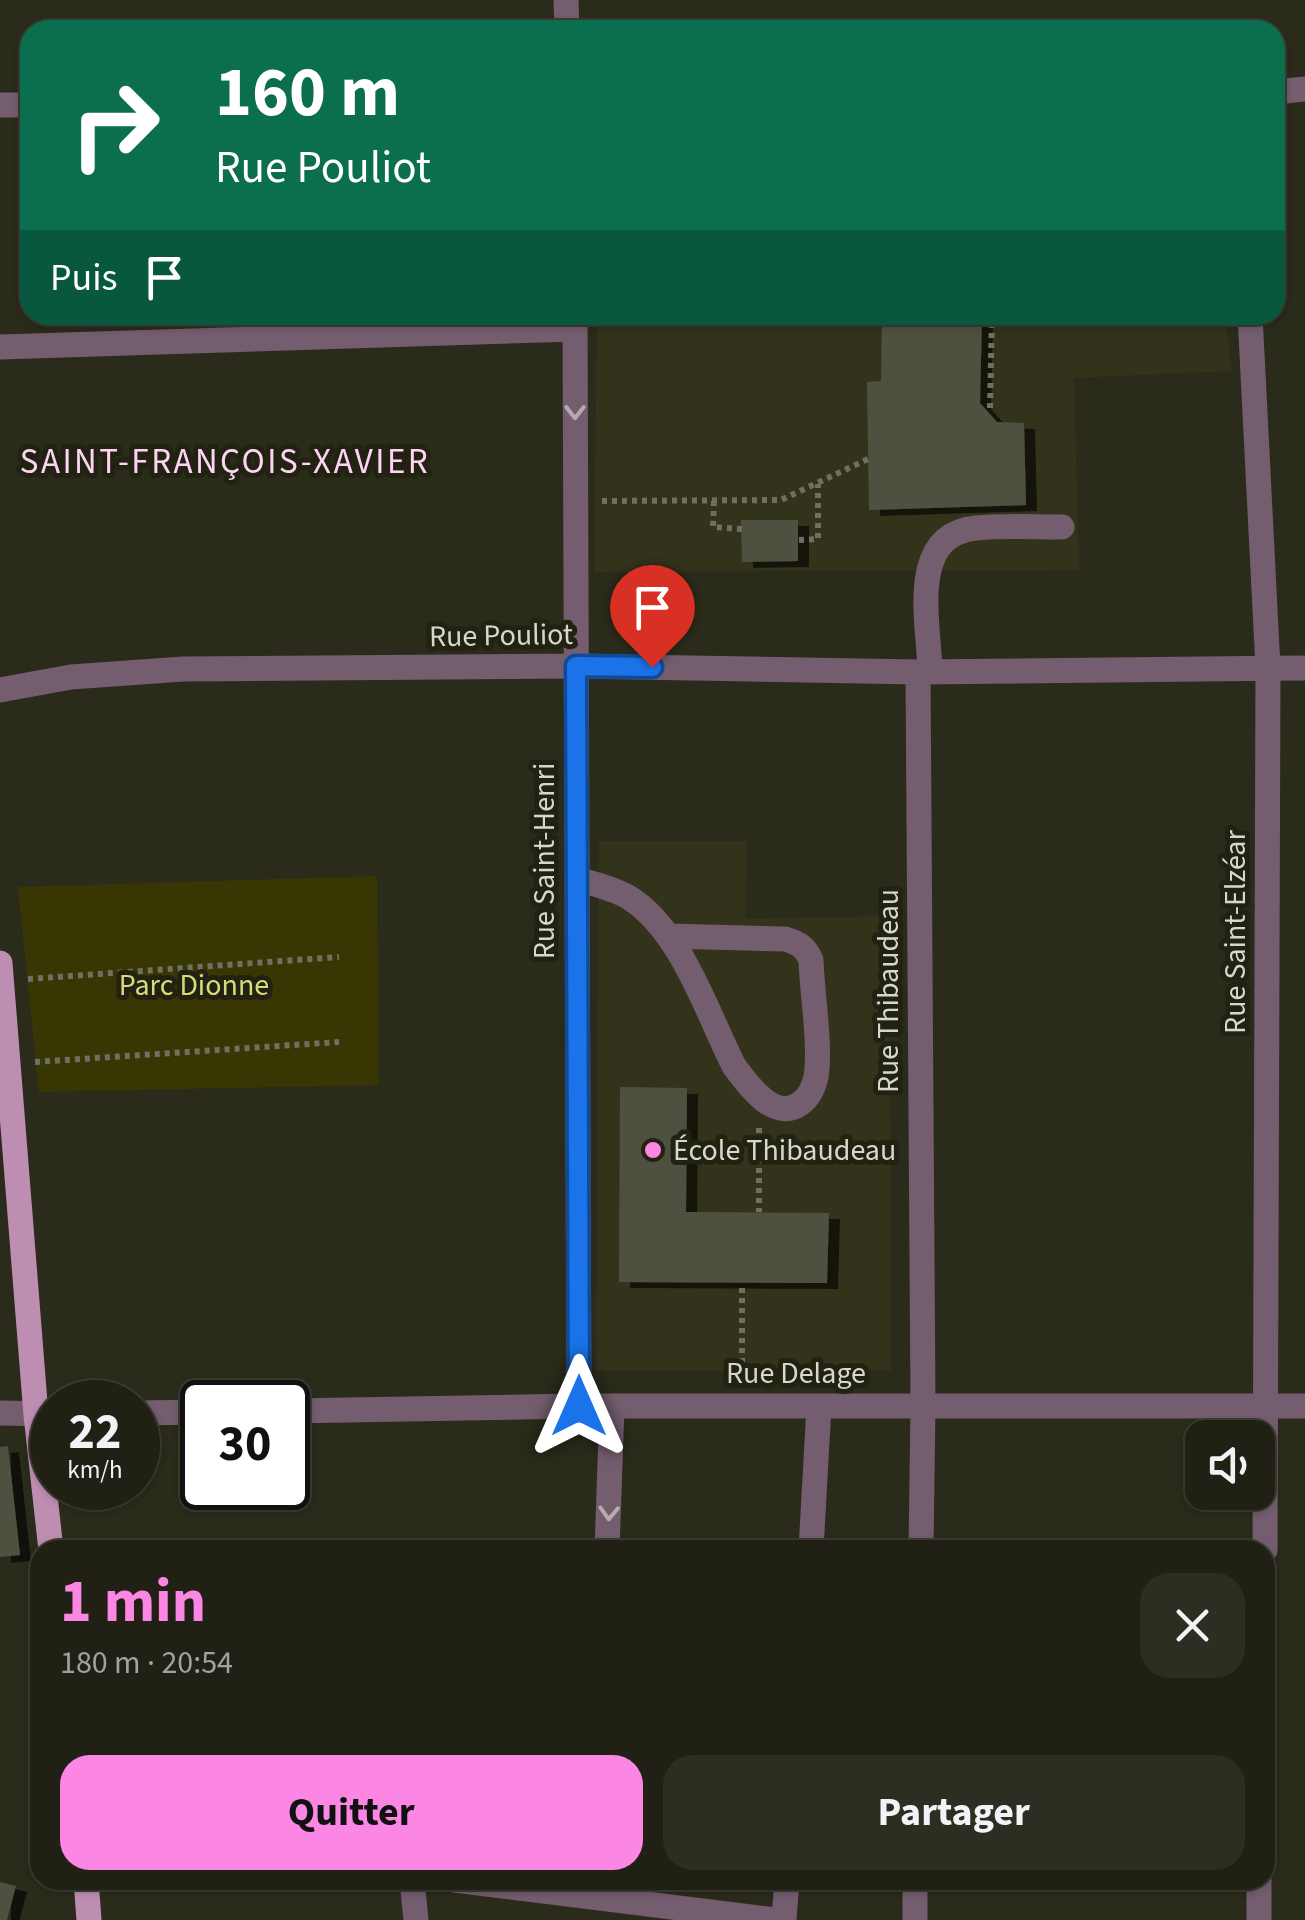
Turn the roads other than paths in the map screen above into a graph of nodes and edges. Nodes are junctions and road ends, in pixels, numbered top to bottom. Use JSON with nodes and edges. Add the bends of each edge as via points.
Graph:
{"nodes":[{"id":1,"x":506,"y":325,"type":"edge"},
{"id":2,"x":575,"y":325,"type":"edge"},
{"id":3,"x":1251,"y":325,"type":"edge"},
{"id":4,"x":0,"y":347,"type":"edge"},
{"id":5,"x":1062,"y":527,"type":"dead end"},
{"id":6,"x":576,"y":666,"type":"junction"},
{"id":7,"x":1268,"y":668,"type":"junction"},
{"id":8,"x":1305,"y":668,"type":"edge"},
{"id":9,"x":924,"y":672,"type":"junction"},
{"id":10,"x":0,"y":690,"type":"edge"},
{"id":11,"x":577,"y":879,"type":"junction"},
{"id":12,"x":670,"y":936,"type":"junction"},
{"id":13,"x":1,"y":972,"type":"edge"},
{"id":14,"x":41,"y":1380,"type":"edge"},
{"id":15,"x":924,"y":1405,"type":"junction"},
{"id":16,"x":579,"y":1406,"type":"junction"},
{"id":17,"x":819,"y":1406,"type":"junction"},
{"id":18,"x":1267,"y":1406,"type":"junction"},
{"id":19,"x":1305,"y":1406,"type":"edge"},
{"id":20,"x":612,"y":1407,"type":"junction"},
{"id":21,"x":310,"y":1411,"type":"edge"},
{"id":22,"x":0,"y":1413,"type":"edge"},
{"id":23,"x":30,"y":1414,"type":"edge"},
{"id":24,"x":49,"y":1510,"type":"edge"},
{"id":25,"x":50,"y":1540,"type":"edge"},
{"id":26,"x":607,"y":1540,"type":"edge"},
{"id":27,"x":812,"y":1540,"type":"edge"},
{"id":28,"x":921,"y":1540,"type":"edge"},
{"id":29,"x":1264,"y":1540,"type":"edge"},
{"id":30,"x":87,"y":1890,"type":"edge"},
{"id":31,"x":413,"y":1890,"type":"edge"},
{"id":32,"x":604,"y":1890,"type":"edge"},
{"id":33,"x":785,"y":1890,"type":"edge"},
{"id":34,"x":915,"y":1890,"type":"edge"},
{"id":35,"x":1259,"y":1890,"type":"edge"},
{"id":36,"x":711,"y":1916,"type":"edge"},
{"id":37,"x":89,"y":1920,"type":"edge"},
{"id":38,"x":416,"y":1920,"type":"edge"},
{"id":39,"x":780,"y":1920,"type":"edge"},
{"id":40,"x":915,"y":1920,"type":"edge"},
{"id":41,"x":1259,"y":1920,"type":"edge"}],
"edges":[{"from":1,"to":4,"type":"street"},
{"from":2,"to":6,"type":"street","name":"Rue Saint-Henri","one_way":true},
{"from":3,"to":7,"type":"street","name":"Rue Saint-Elzéar"},
{"from":5,"to":9,"type":"street","name":"Rue Thibaudeau","via":[[976,528],[952,535],[934,551]]},
{"from":6,"to":9,"type":"street","name":"Rue Pouliot"},
{"from":6,"to":10,"type":"street","name":"Rue Pouliot","via":[[183,669],[71,676]]},
{"from":6,"to":11,"type":"street","name":"Rue Saint-Henri"},
{"from":7,"to":8,"type":"street","name":"Rue Pouliot"},
{"from":7,"to":9,"type":"street","name":"Rue Pouliot"},
{"from":7,"to":18,"type":"street","name":"Rue Saint-Elzéar"},
{"from":9,"to":15,"type":"street","name":"Rue Thibaudeau"},
{"from":11,"to":12,"type":"street","via":[[628,898]]},
{"from":11,"to":16,"type":"street","name":"Rue Saint-Henri"},
{"from":12,"to":12,"type":"street","via":[[734,1066],[776,1107],[799,1105],[816,1074],[806,949],[786,938]]},
{"from":13,"to":14,"type":"main road"},
{"from":15,"to":17,"type":"street","name":"Rue Delage"},
{"from":15,"to":18,"type":"street","name":"Rue Delage"},
{"from":15,"to":28,"type":"street","name":"Rue Thibaudeau"},
{"from":16,"to":20,"type":"street","name":"Rue Delage"},
{"from":16,"to":21,"type":"street","name":"Rue Delage"},
{"from":17,"to":20,"type":"street","name":"Rue Delage"},
{"from":17,"to":27,"type":"street"},
{"from":18,"to":19,"type":"street","name":"Rue Delage"},
{"from":18,"to":29,"type":"street","name":"Rue Saint-Elzéar"},
{"from":20,"to":26,"type":"street","one_way":true},
{"from":22,"to":23,"type":"street"},
{"from":24,"to":25,"type":"main road"},
{"from":30,"to":37,"type":"main road"},
{"from":31,"to":38,"type":"street"},
{"from":32,"to":36,"type":"street"},
{"from":33,"to":39,"type":"street"},
{"from":34,"to":40,"type":"street"},
{"from":35,"to":41,"type":"street"},
{"from":36,"to":39,"type":"street"}]}
